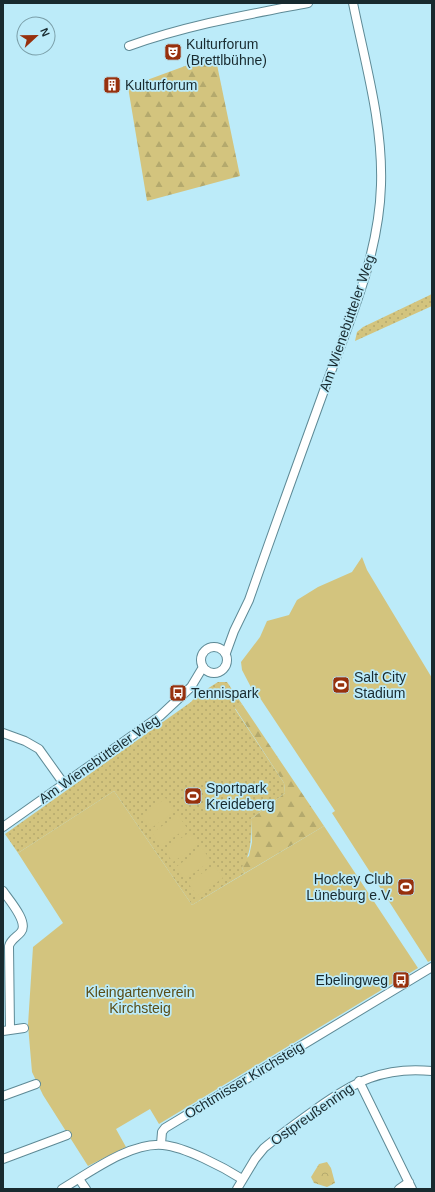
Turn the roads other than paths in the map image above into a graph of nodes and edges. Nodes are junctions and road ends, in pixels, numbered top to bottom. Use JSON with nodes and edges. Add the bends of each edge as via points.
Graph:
{"nodes":[{"id":1,"x":308,"y":3,"type":"edge"},
{"id":2,"x":353,"y":3,"type":"edge"},
{"id":3,"x":129,"y":46,"type":"dead end"},
{"id":4,"x":234,"y":631,"type":"junction"},
{"id":5,"x":218,"y":647,"type":"junction"},
{"id":6,"x":226,"y":653,"type":"junction"},
{"id":7,"x":203,"y":667,"type":"junction"},
{"id":8,"x":211,"y":673,"type":"junction"},
{"id":9,"x":191,"y":687,"type":"junction"},
{"id":10,"x":3,"y":733,"type":"edge"},
{"id":11,"x":64,"y":784,"type":"junction"},
{"id":12,"x":4,"y":823,"type":"edge"},
{"id":13,"x":3,"y":891,"type":"edge"},
{"id":14,"x":432,"y":967,"type":"edge"},
{"id":15,"x":24,"y":1028,"type":"dead end"},
{"id":16,"x":6,"y":1030,"type":"edge"},
{"id":17,"x":432,"y":1071,"type":"edge"},
{"id":18,"x":359,"y":1082,"type":"junction"},
{"id":19,"x":36,"y":1084,"type":"dead end"},
{"id":20,"x":3,"y":1096,"type":"edge"},
{"id":21,"x":67,"y":1135,"type":"dead end"},
{"id":22,"x":161,"y":1144,"type":"junction"},
{"id":23,"x":3,"y":1159,"type":"edge"},
{"id":24,"x":79,"y":1179,"type":"junction"},
{"id":25,"x":242,"y":1179,"type":"junction"},
{"id":26,"x":410,"y":1186,"type":"edge"},
{"id":27,"x":62,"y":1189,"type":"edge"},
{"id":28,"x":86,"y":1189,"type":"edge"},
{"id":29,"x":237,"y":1189,"type":"edge"},
{"id":30,"x":399,"y":1189,"type":"edge"}],
"edges":[{"from":1,"to":3,"type":"street","via":[[204,22]]},
{"from":2,"to":4,"type":"street","name":"Am Wienebütteler Weg","via":[[379,135],[381,185],[377,231],[368,268],[344,337],[249,600]]},
{"from":4,"to":5,"type":"street","name":"Am Wienebütteler Weg"},
{"from":4,"to":6,"type":"street","name":"Am Wienebütteler Weg"},
{"from":5,"to":6,"type":"street"},
{"from":5,"to":7,"type":"street","name":"Am Wienebütteler Weg","via":[[210,647],[203,652]]},
{"from":6,"to":8,"type":"street","name":"Am Wienebütteler Weg","via":[[228,662],[224,669]]},
{"from":7,"to":8,"type":"street"},
{"from":7,"to":9,"type":"street","name":"Am Wienebütteler Weg"},
{"from":8,"to":9,"type":"street","name":"Am Wienebütteler Weg"},
{"from":9,"to":11,"type":"street","name":"Am Wienebütteler Weg","via":[[160,716]]},
{"from":10,"to":11,"type":"street","via":[[39,749]]},
{"from":11,"to":12,"type":"street","name":"Am Wienebütteler Weg"},
{"from":13,"to":16,"type":"street","via":[[18,913],[23,926],[9,946]]},
{"from":14,"to":22,"type":"street","name":"Ochtmisser Kirchsteig","via":[[165,1128]]},
{"from":15,"to":16,"type":"street"},
{"from":17,"to":18,"type":"street","name":"Ostpreußenring","via":[[396,1070],[377,1074]]},
{"from":18,"to":25,"type":"street","name":"Ostpreußenring","via":[[340,1092],[274,1140],[255,1159]]},
{"from":18,"to":26,"type":"street"},
{"from":19,"to":20,"type":"street"},
{"from":21,"to":23,"type":"street"},
{"from":22,"to":24,"type":"street","via":[[123,1154]]},
{"from":22,"to":25,"type":"street","via":[[184,1151]]},
{"from":24,"to":27,"type":"street"},
{"from":24,"to":28,"type":"street"},
{"from":25,"to":29,"type":"street","name":"Ostpreußenring"},
{"from":26,"to":30,"type":"street"}]}
